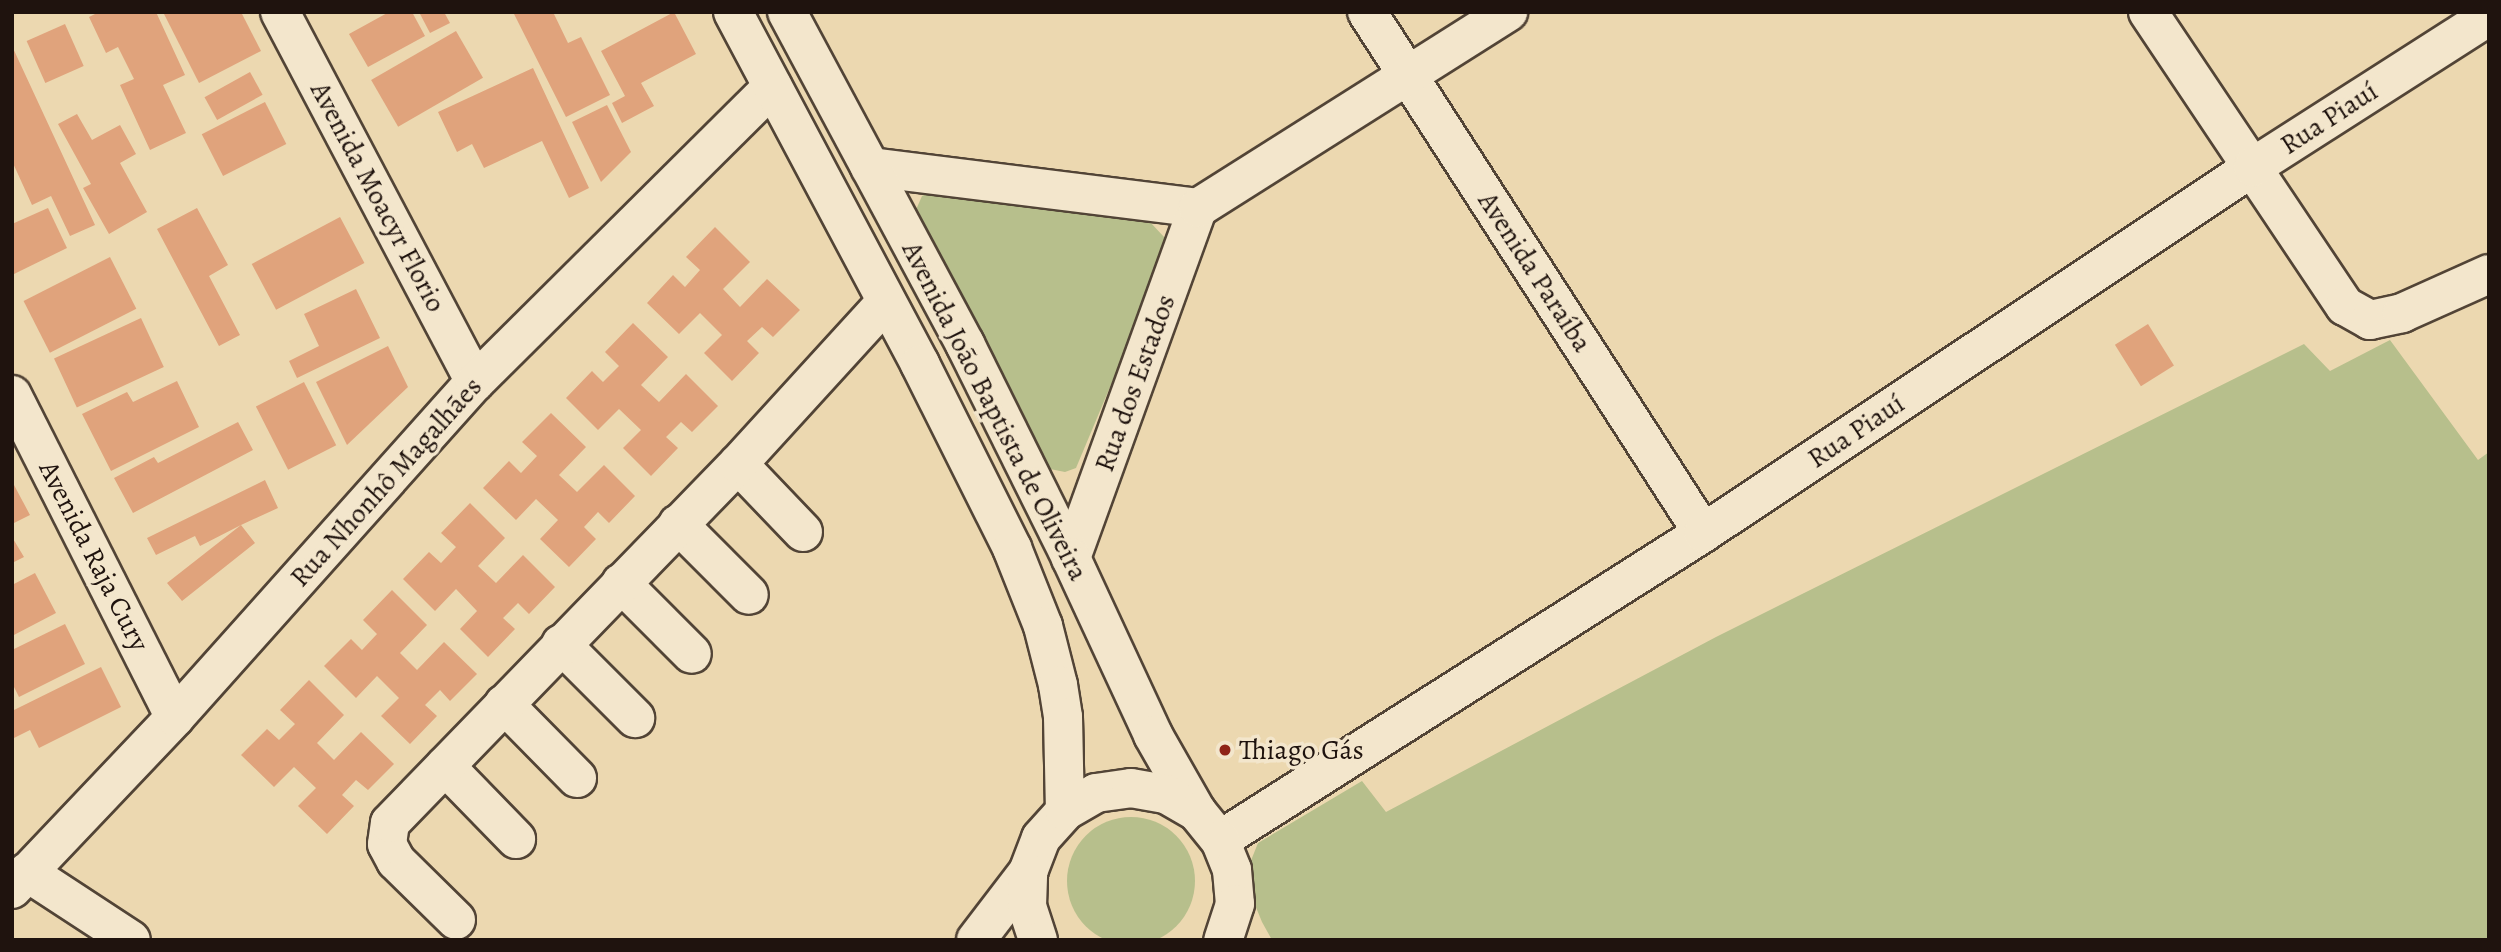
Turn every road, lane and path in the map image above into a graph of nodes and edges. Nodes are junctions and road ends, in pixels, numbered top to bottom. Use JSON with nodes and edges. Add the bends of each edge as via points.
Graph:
{"nodes":[{"id":1,"x":280,"y":12,"type":"edge"},
{"id":2,"x":733,"y":12,"type":"edge"},
{"id":3,"x":787,"y":12,"type":"edge"},
{"id":4,"x":1367,"y":12,"type":"edge"},
{"id":5,"x":1508,"y":12,"type":"edge"},
{"id":6,"x":2148,"y":12,"type":"edge"},
{"id":7,"x":2489,"y":16,"type":"edge"},
{"id":8,"x":1409,"y":76,"type":"junction"},
{"id":9,"x":772,"y":87,"type":"junction"},
{"id":10,"x":870,"y":167,"type":"junction"},
{"id":11,"x":2253,"y":167,"type":"junction"},
{"id":12,"x":1198,"y":208,"type":"junction"},
{"id":13,"x":2489,"y":274,"type":"edge"},
{"id":14,"x":886,"y":302,"type":"junction"},
{"id":15,"x":475,"y":382,"type":"junction"},
{"id":16,"x":12,"y":395,"type":"edge"},
{"id":17,"x":738,"y":464,"type":"junction"},
{"id":18,"x":678,"y":524,"type":"junction"},
{"id":19,"x":803,"y":532,"type":"dead end"},
{"id":20,"x":1703,"y":533,"type":"junction"},
{"id":21,"x":1072,"y":558,"type":"junction"},
{"id":22,"x":621,"y":583,"type":"junction"},
{"id":23,"x":749,"y":595,"type":"dead end"},
{"id":24,"x":561,"y":644,"type":"junction"},
{"id":25,"x":692,"y":654,"type":"dead end"},
{"id":26,"x":504,"y":704,"type":"junction"},
{"id":27,"x":175,"y":717,"type":"junction"},
{"id":28,"x":635,"y":718,"type":"dead end"},
{"id":29,"x":445,"y":766,"type":"junction"},
{"id":30,"x":577,"y":778,"type":"dead end"},
{"id":31,"x":1065,"y":811,"type":"junction"},
{"id":32,"x":516,"y":839,"type":"dead end"},
{"id":33,"x":1217,"y":841,"type":"junction"},
{"id":34,"x":1028,"y":872,"type":"junction"},
{"id":35,"x":20,"y":880,"type":"edge"},
{"id":36,"x":456,"y":920,"type":"dead end"},
{"id":37,"x":131,"y":940,"type":"edge"},
{"id":38,"x":976,"y":940,"type":"edge"},
{"id":39,"x":1038,"y":940,"type":"edge"},
{"id":40,"x":1223,"y":940,"type":"edge"},
{"id":41,"x":1256,"y":940,"type":"edge"}],
"edges":[{"from":1,"to":15,"type":"street","name":"Avenida Moacyr Florio"},
{"from":2,"to":9,"type":"street","name":"Avenida João Baptista de Oliveira"},
{"from":3,"to":10,"type":"street","name":"Avenida João Baptista de Oliveira"},
{"from":4,"to":8,"type":"street","name":"Avenida Paraíba"},
{"from":5,"to":8,"type":"street"},
{"from":6,"to":11,"type":"street"},
{"from":7,"to":11,"type":"street","name":"Rua Piauí"},
{"from":8,"to":12,"type":"street"},
{"from":8,"to":20,"type":"street","name":"Avenida Paraíba"},
{"from":9,"to":14,"type":"street","name":"Avenida João Baptista de Oliveira"},
{"from":9,"to":15,"type":"street","name":"Rua Nhonhô Magalhães"},
{"from":10,"to":12,"type":"street"},
{"from":10,"to":21,"type":"street","name":"Avenida João Baptista de Oliveira"},
{"from":11,"to":13,"type":"street","via":[[2345,306],[2370,320],[2402,313]]},
{"from":11,"to":20,"type":"street","name":"Rua Piauí"},
{"from":12,"to":21,"type":"street","name":"Rua dos Estados"},
{"from":14,"to":17,"type":"street"},
{"from":14,"to":31,"type":"street","name":"Avenida João Baptista de Oliveira","via":[[977,474],[1043,626],[1063,717]]},
{"from":15,"to":27,"type":"street","name":"Rua Nhonhô Magalhães"},
{"from":16,"to":27,"type":"street","name":"Avenida Raja Cury"},
{"from":17,"to":18,"type":"street"},
{"from":17,"to":19,"type":"street"},
{"from":18,"to":22,"type":"street"},
{"from":18,"to":23,"type":"street"},
{"from":20,"to":33,"type":"street","name":"Rua Piauí"},
{"from":21,"to":33,"type":"street","name":"Avenida João Baptista de Oliveira","via":[[1153,735]]},
{"from":22,"to":24,"type":"street"},
{"from":22,"to":25,"type":"street"},
{"from":24,"to":26,"type":"street"},
{"from":24,"to":28,"type":"street"},
{"from":26,"to":29,"type":"street"},
{"from":26,"to":30,"type":"street"},
{"from":27,"to":35,"type":"street","name":"Rua Nhonhô Magalhães"},
{"from":29,"to":32,"type":"street"},
{"from":29,"to":36,"type":"street","via":[[390,823],[387,844],[396,861]]},
{"from":31,"to":33,"type":"street","via":[[1096,793],[1131,788],[1166,794]]},
{"from":31,"to":34,"type":"street","via":[[1041,838]]},
{"from":33,"to":40,"type":"street","via":[[1235,904]]},
{"from":33,"to":41,"type":"street","name":"Avenida João Baptista de Oliveira"},
{"from":34,"to":38,"type":"street"},
{"from":34,"to":39,"type":"street","via":[[1027,906]]},
{"from":35,"to":37,"type":"street"}]}
